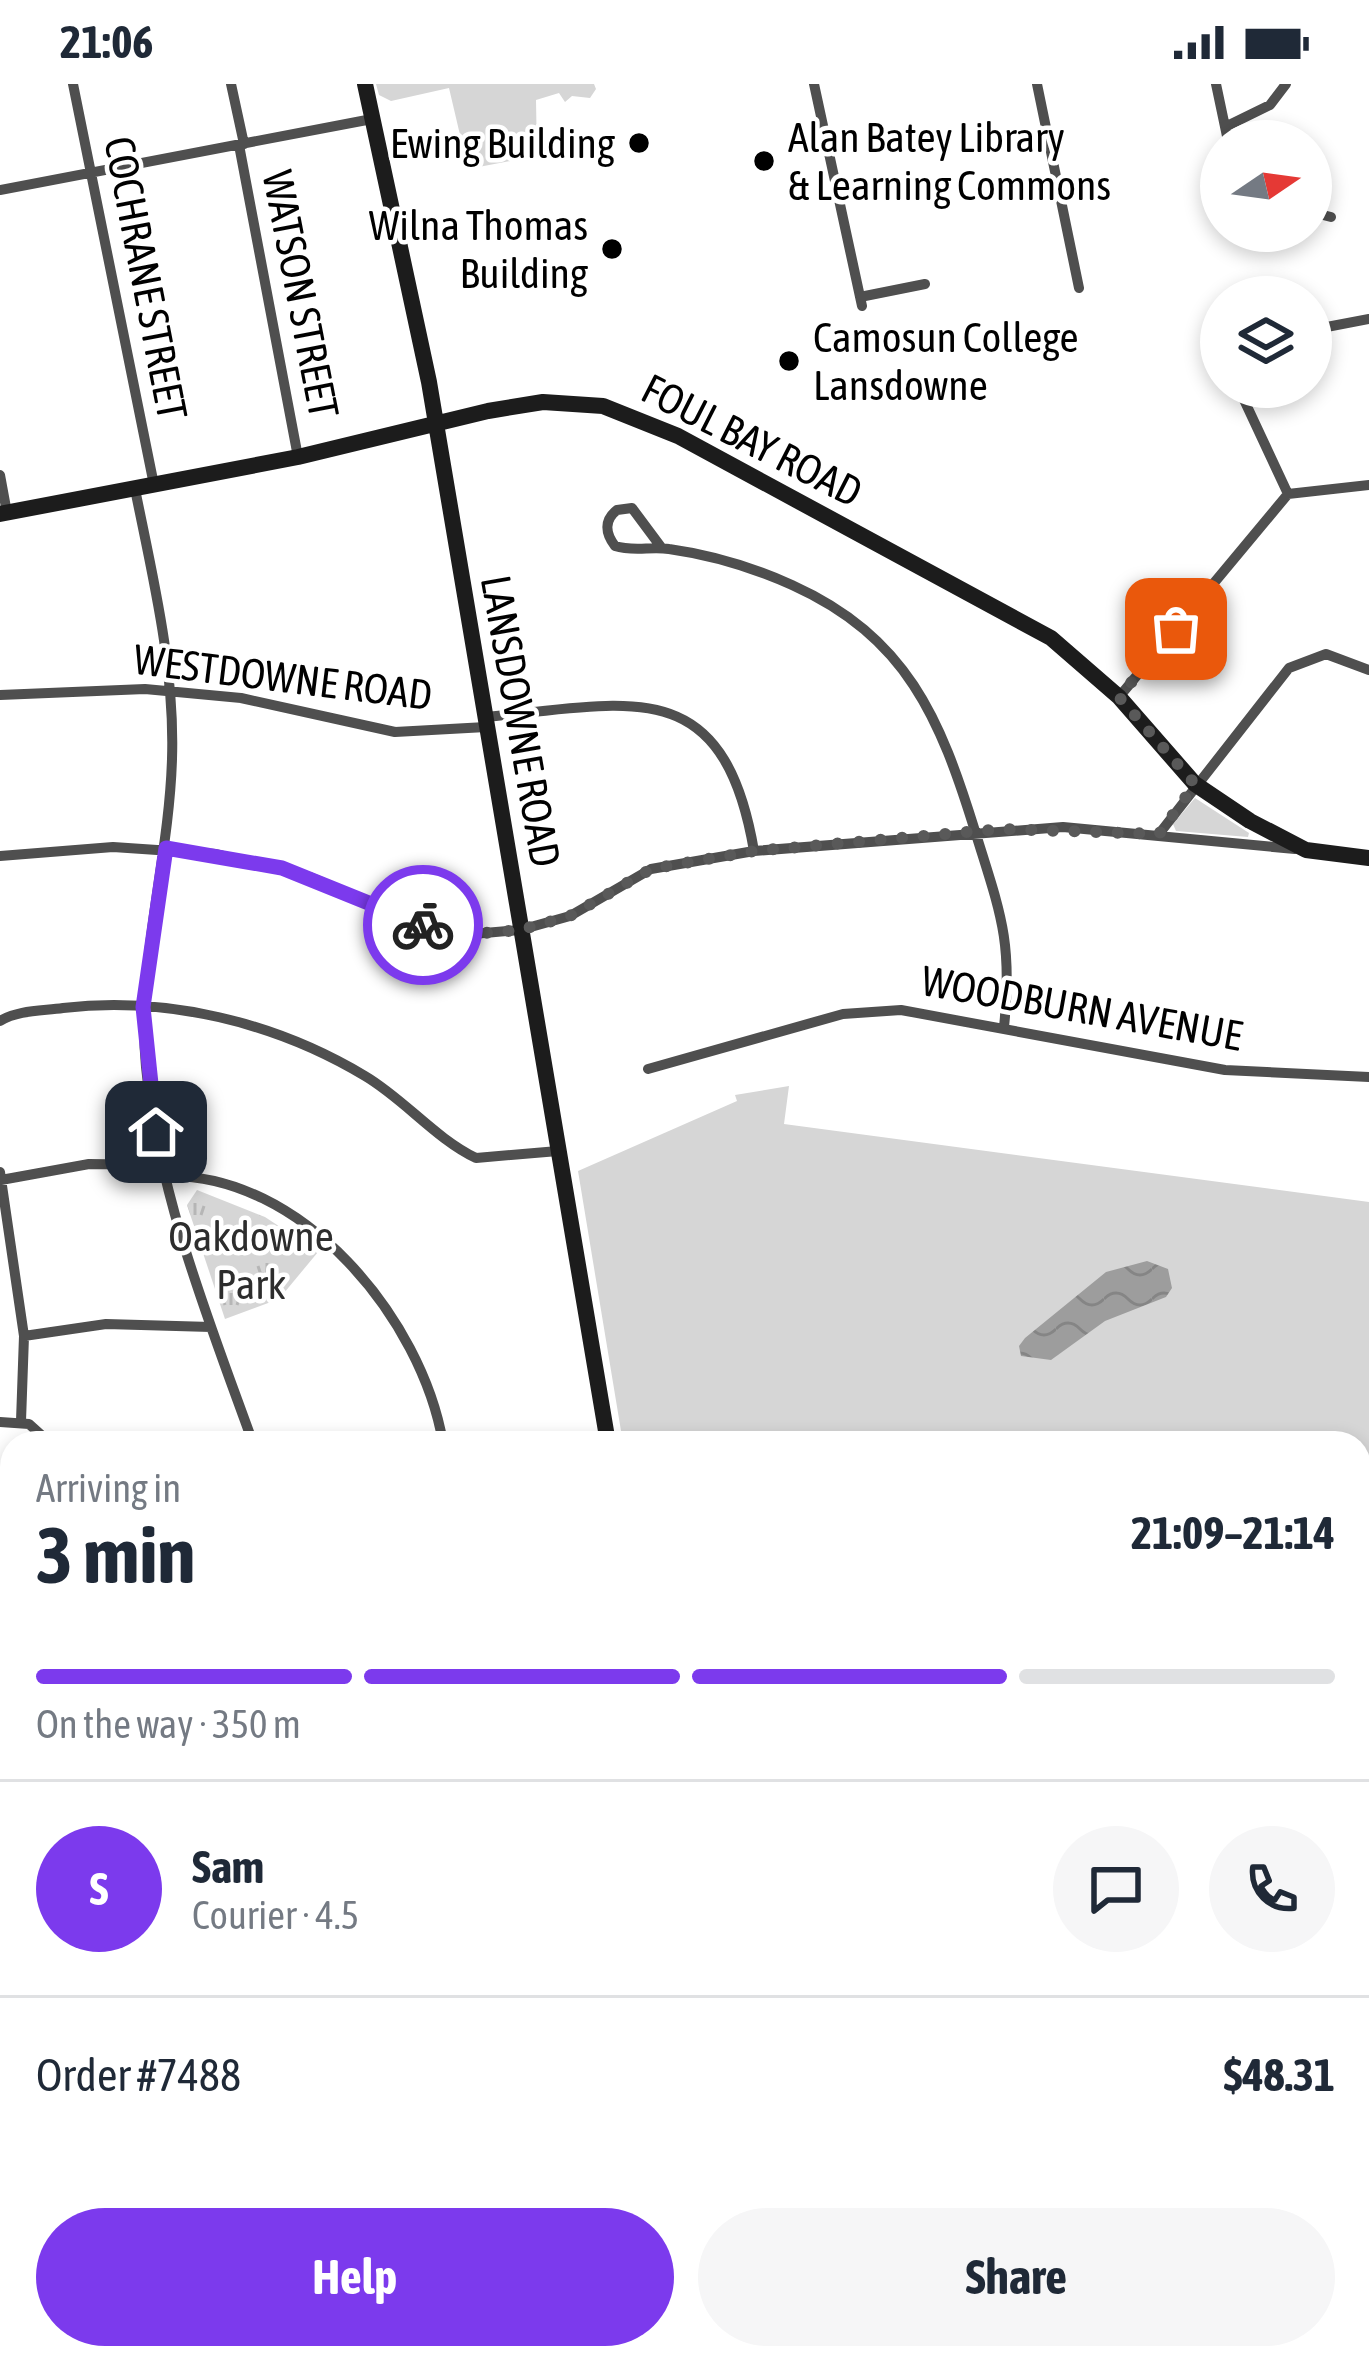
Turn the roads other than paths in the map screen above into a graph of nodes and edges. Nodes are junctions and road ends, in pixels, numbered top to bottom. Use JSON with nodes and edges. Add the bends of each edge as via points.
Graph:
{"nodes":[{"id":1,"x":73,"y":84,"type":"edge"},
{"id":2,"x":231,"y":84,"type":"edge"},
{"id":3,"x":364,"y":84,"type":"edge"},
{"id":4,"x":814,"y":84,"type":"edge"},
{"id":5,"x":1036,"y":84,"type":"edge"},
{"id":6,"x":1216,"y":84,"type":"edge"},
{"id":7,"x":1286,"y":84,"type":"edge"},
{"id":8,"x":372,"y":119,"type":"junction"},
{"id":9,"x":1224,"y":120,"type":"edge"},
{"id":10,"x":1239,"y":120,"type":"edge"},
{"id":11,"x":241,"y":144,"type":"junction"},
{"id":12,"x":92,"y":172,"type":"junction"},
{"id":13,"x":0,"y":190,"type":"edge"},
{"id":14,"x":925,"y":284,"type":"dead end"},
{"id":15,"x":1078,"y":288,"type":"dead end"},
{"id":16,"x":1369,"y":319,"type":"edge"},
{"id":17,"x":1332,"y":326,"type":"edge"},
{"id":18,"x":1248,"y":408,"type":"edge"},
{"id":19,"x":434,"y":424,"type":"junction"},
{"id":20,"x":298,"y":457,"type":"junction"},
{"id":21,"x":0,"y":475,"type":"edge"},
{"id":22,"x":1369,"y":485,"type":"edge"},
{"id":23,"x":145,"y":487,"type":"junction"},
{"id":24,"x":1288,"y":494,"type":"junction"},
{"id":25,"x":4,"y":513,"type":"edge"},
{"id":26,"x":661,"y":547,"type":"junction"},
{"id":27,"x":1369,"y":670,"type":"edge"},
{"id":28,"x":170,"y":691,"type":"junction"},
{"id":29,"x":0,"y":695,"type":"edge"},
{"id":30,"x":1119,"y":697,"type":"junction"},
{"id":31,"x":486,"y":722,"type":"junction"},
{"id":32,"x":1195,"y":784,"type":"junction"},
{"id":33,"x":975,"y":831,"type":"junction"},
{"id":34,"x":1159,"y":834,"type":"junction"},
{"id":35,"x":166,"y":848,"type":"junction"},
{"id":36,"x":1306,"y":850,"type":"junction"},
{"id":37,"x":754,"y":851,"type":"junction"},
{"id":38,"x":0,"y":856,"type":"edge"},
{"id":39,"x":1369,"y":859,"type":"edge"},
{"id":40,"x":520,"y":930,"type":"junction"},
{"id":41,"x":143,"y":1007,"type":"junction"},
{"id":42,"x":0,"y":1021,"type":"edge"},
{"id":43,"x":1004,"y":1027,"type":"junction"},
{"id":44,"x":648,"y":1069,"type":"dead end"},
{"id":45,"x":1369,"y":1077,"type":"edge"},
{"id":46,"x":558,"y":1151,"type":"junction"},
{"id":47,"x":164,"y":1170,"type":"junction"},
{"id":48,"x":1,"y":1176,"type":"edge"},
{"id":49,"x":212,"y":1327,"type":"junction"},
{"id":50,"x":25,"y":1336,"type":"junction"},
{"id":51,"x":21,"y":1421,"type":"junction"},
{"id":52,"x":0,"y":1422,"type":"edge"},
{"id":53,"x":34,"y":1431,"type":"edge"},
{"id":54,"x":250,"y":1431,"type":"edge"},
{"id":55,"x":439,"y":1431,"type":"edge"},
{"id":56,"x":606,"y":1431,"type":"edge"}],
"edges":[{"from":1,"to":12,"type":"street","name":"COCHRANE STREET"},
{"from":2,"to":11,"type":"street","name":"WATSON STREET"},
{"from":3,"to":8,"type":"main road","name":"LANSDOWNE ROAD"},
{"from":4,"to":14,"type":"street","via":[[861,302]]},
{"from":5,"to":15,"type":"street"},
{"from":6,"to":9,"type":"street"},
{"from":7,"to":10,"type":"street","via":[[1270,105]]},
{"from":8,"to":11,"type":"street"},
{"from":8,"to":19,"type":"main road","name":"LANSDOWNE ROAD"},
{"from":11,"to":12,"type":"street"},
{"from":11,"to":20,"type":"street","name":"WATSON STREET"},
{"from":12,"to":13,"type":"street"},
{"from":12,"to":23,"type":"street","name":"COCHRANE STREET"},
{"from":16,"to":17,"type":"street"},
{"from":18,"to":24,"type":"street"},
{"from":19,"to":20,"type":"main road","name":"FOUL BAY ROAD"},
{"from":19,"to":30,"type":"main road","name":"FOUL BAY ROAD","via":[[543,402],[641,418],[1051,638]]},
{"from":19,"to":31,"type":"main road","name":"LANSDOWNE ROAD"},
{"from":20,"to":23,"type":"main road","name":"FOUL BAY ROAD"},
{"from":21,"to":25,"type":"street"},
{"from":22,"to":24,"type":"street"},
{"from":23,"to":25,"type":"main road","name":"FOUL BAY ROAD"},
{"from":23,"to":28,"type":"street","name":"COCHRANE STREET"},
{"from":24,"to":30,"type":"street"},
{"from":26,"to":26,"type":"street","via":[[632,508],[609,519],[615,546]]},
{"from":26,"to":33,"type":"street","via":[[790,584],[887,650],[942,730]]},
{"from":27,"to":32,"type":"street","via":[[1326,654],[1299,660]]},
{"from":28,"to":29,"type":"street","name":"WESTDOWNE ROAD"},
{"from":28,"to":31,"type":"street","name":"WESTDOWNE ROAD","via":[[287,706],[395,732]]},
{"from":28,"to":35,"type":"street","name":"COCHRANE STREET"},
{"from":30,"to":32,"type":"main road","name":"FOUL BAY ROAD"},
{"from":31,"to":37,"type":"street","name":"WESTDOWNE ROAD","via":[[614,703],[682,718],[729,762]]},
{"from":31,"to":40,"type":"main road","name":"LANSDOWNE ROAD"},
{"from":32,"to":34,"type":"street"},
{"from":32,"to":36,"type":"main road","name":"FOUL BAY ROAD"},
{"from":33,"to":34,"type":"street"},
{"from":33,"to":37,"type":"street"},
{"from":33,"to":43,"type":"street","via":[[1010,947]]},
{"from":34,"to":36,"type":"street"},
{"from":35,"to":38,"type":"street"},
{"from":35,"to":40,"type":"street","via":[[296,873],[442,930]]},
{"from":35,"to":41,"type":"street","name":"COCHRANE STREET"},
{"from":36,"to":39,"type":"main road","name":"FOUL BAY ROAD"},
{"from":37,"to":40,"type":"street","via":[[651,869],[570,916]]},
{"from":40,"to":46,"type":"main road","name":"LANSDOWNE ROAD"},
{"from":41,"to":42,"type":"street","via":[[80,1006]]},
{"from":41,"to":46,"type":"street","via":[[235,1020],[313,1049],[395,1095],[476,1158]]},
{"from":41,"to":47,"type":"street","name":"COCHRANE STREET"},
{"from":43,"to":44,"type":"street","name":"WOODBURN AVENUE","via":[[875,1010]]},
{"from":43,"to":45,"type":"street","name":"WOODBURN AVENUE","via":[[1225,1070]]},
{"from":46,"to":56,"type":"main road","name":"LANSDOWNE ROAD"},
{"from":47,"to":48,"type":"street","via":[[89,1165]]},
{"from":47,"to":49,"type":"street","name":"COCHRANE STREET"},
{"from":47,"to":55,"type":"street","via":[[242,1192],[339,1253],[384,1302],[416,1354]]},
{"from":48,"to":50,"type":"street"},
{"from":49,"to":50,"type":"street","via":[[106,1324]]},
{"from":49,"to":54,"type":"street","name":"COCHRANE STREET"},
{"from":50,"to":51,"type":"street"},
{"from":51,"to":52,"type":"street"},
{"from":51,"to":53,"type":"street"}]}
